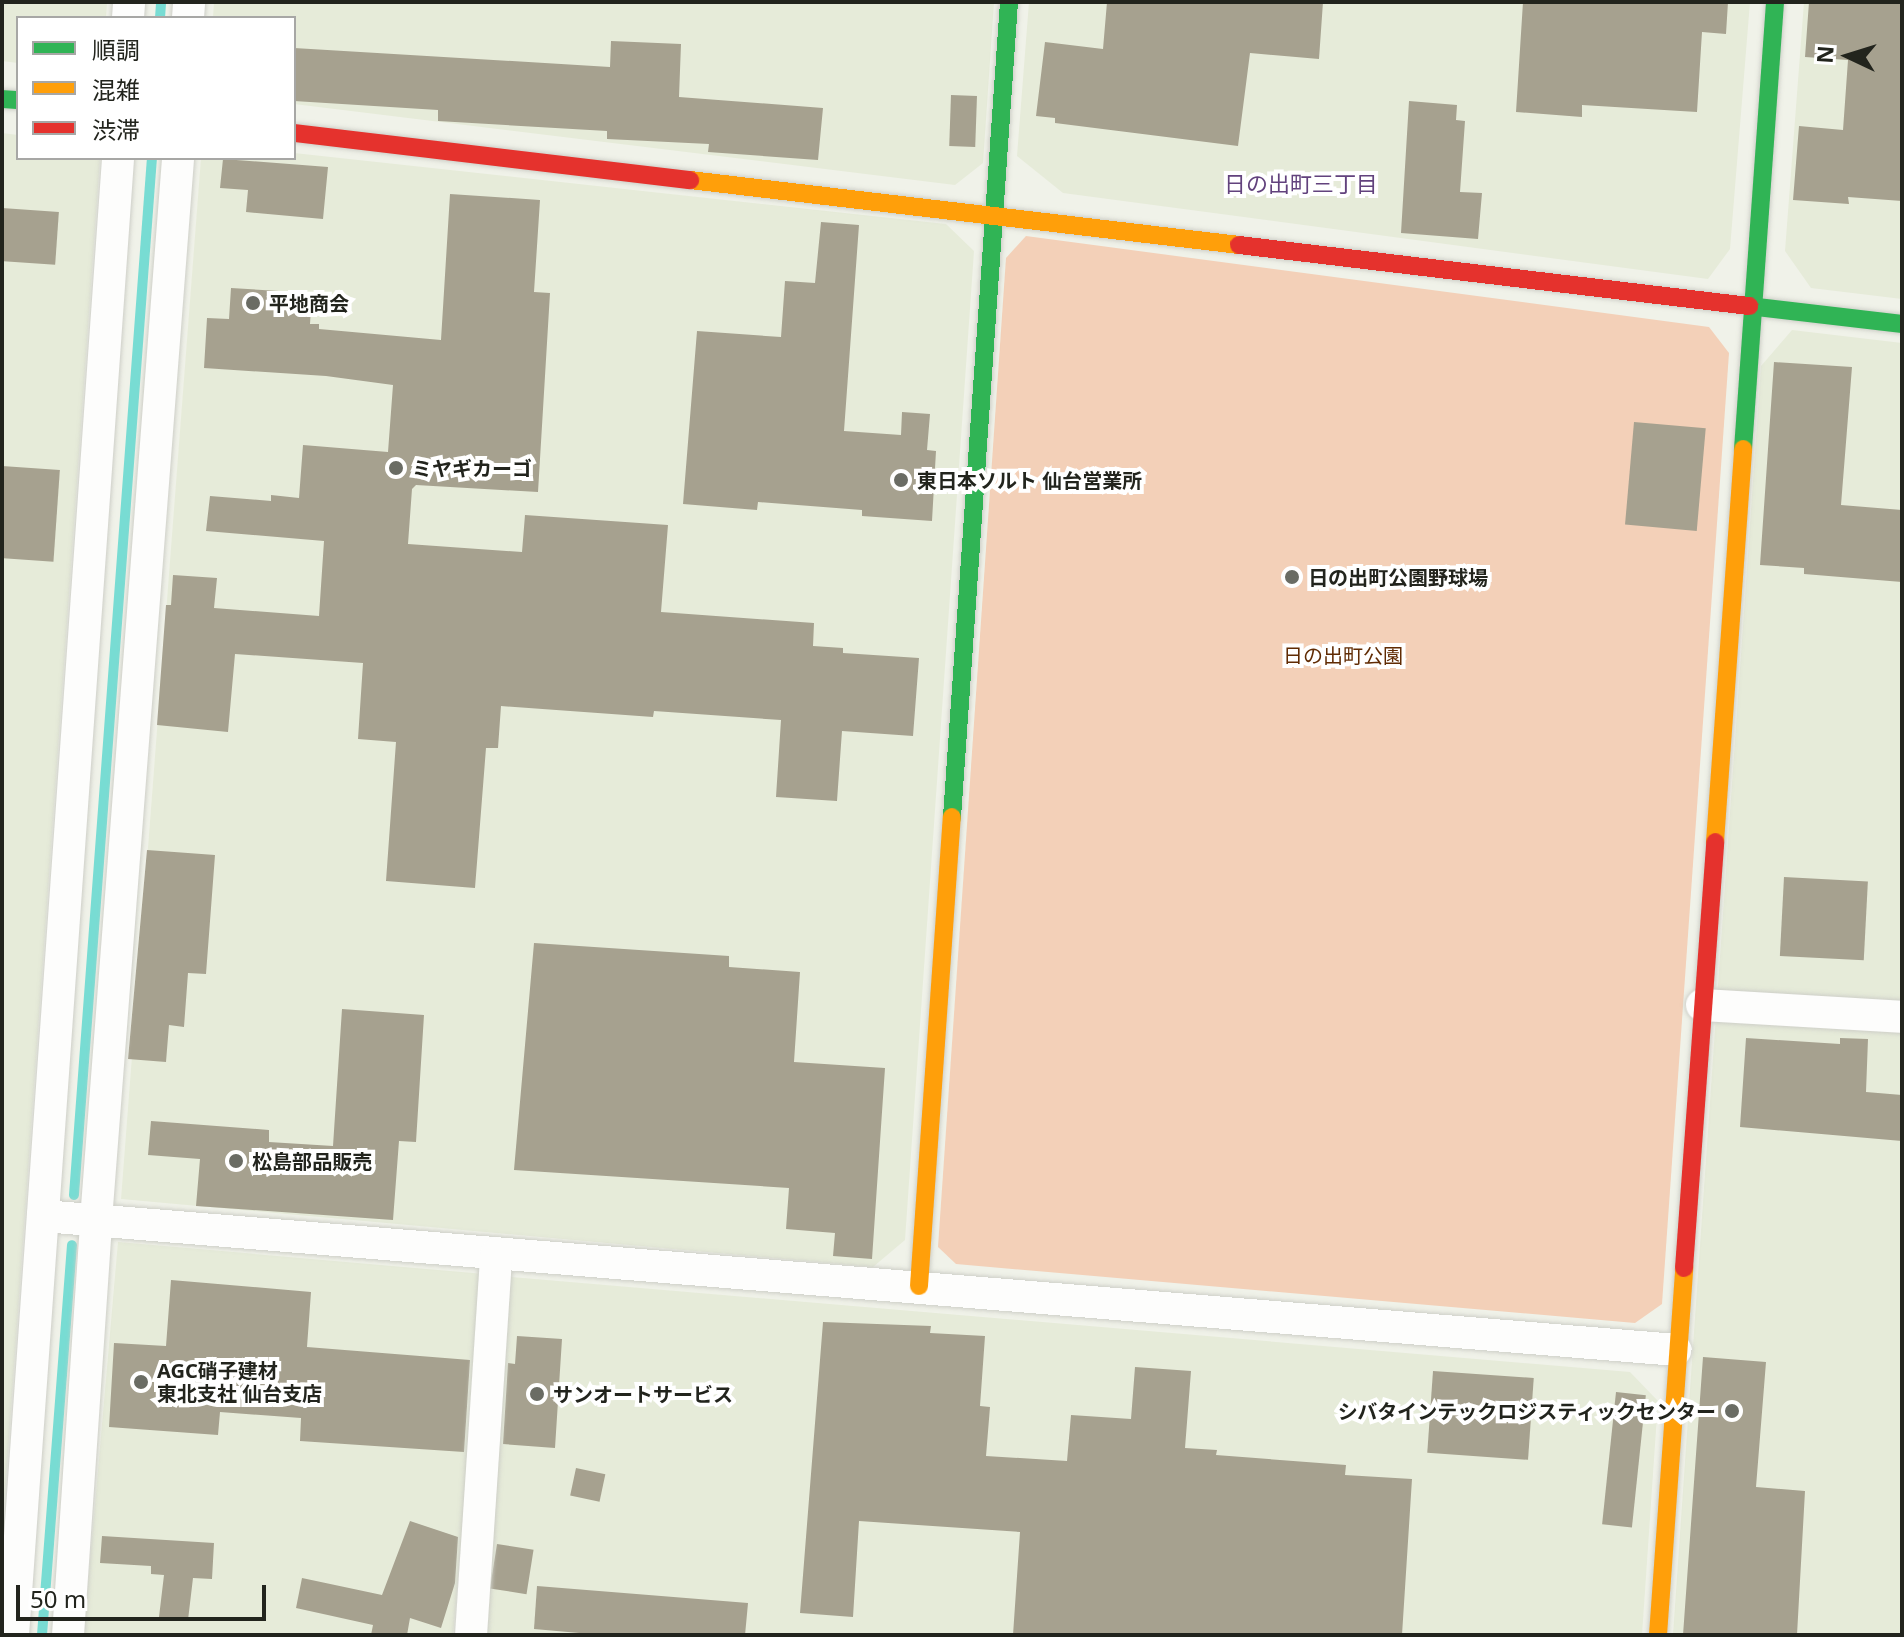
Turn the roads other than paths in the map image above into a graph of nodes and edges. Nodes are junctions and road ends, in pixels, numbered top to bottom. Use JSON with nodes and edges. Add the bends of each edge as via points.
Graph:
{"nodes":[{"id":1,"x":1009,"y":2,"type":"edge"},
{"id":2,"x":1775,"y":2,"type":"edge"},
{"id":3,"x":296,"y":133,"type":"edge"},
{"id":4,"x":118,"y":160,"type":"edge"},
{"id":5,"x":178,"y":160,"type":"edge"},
{"id":6,"x":992,"y":215,"type":"junction"},
{"id":7,"x":1754,"y":305,"type":"junction"},
{"id":8,"x":1902,"y":324,"type":"edge"},
{"id":9,"x":1702,"y":1005,"type":"junction"},
{"id":10,"x":1902,"y":1017,"type":"edge"},
{"id":11,"x":43,"y":1216,"type":"junction"},
{"id":12,"x":96,"y":1220,"type":"junction"},
{"id":13,"x":496,"y":1254,"type":"junction"},
{"id":14,"x":919,"y":1286,"type":"junction"},
{"id":15,"x":1676,"y":1350,"type":"junction"},
{"id":16,"x":13,"y":1635,"type":"edge"},
{"id":17,"x":68,"y":1635,"type":"edge"},
{"id":18,"x":471,"y":1635,"type":"edge"},
{"id":19,"x":1658,"y":1635,"type":"edge"}],
"edges":[{"from":1,"to":6,"type":"street"},
{"from":2,"to":7,"type":"street"},
{"from":3,"to":6,"type":"street"},
{"from":4,"to":11,"type":"street"},
{"from":5,"to":12,"type":"street"},
{"from":6,"to":7,"type":"street"},
{"from":6,"to":14,"type":"street"},
{"from":7,"to":8,"type":"street"},
{"from":7,"to":9,"type":"street"},
{"from":9,"to":10,"type":"street"},
{"from":9,"to":15,"type":"street"},
{"from":11,"to":12,"type":"street"},
{"from":11,"to":16,"type":"street"},
{"from":12,"to":13,"type":"street"},
{"from":12,"to":17,"type":"street"},
{"from":13,"to":14,"type":"street"},
{"from":13,"to":18,"type":"street"},
{"from":14,"to":15,"type":"street"},
{"from":15,"to":19,"type":"street"}]}
